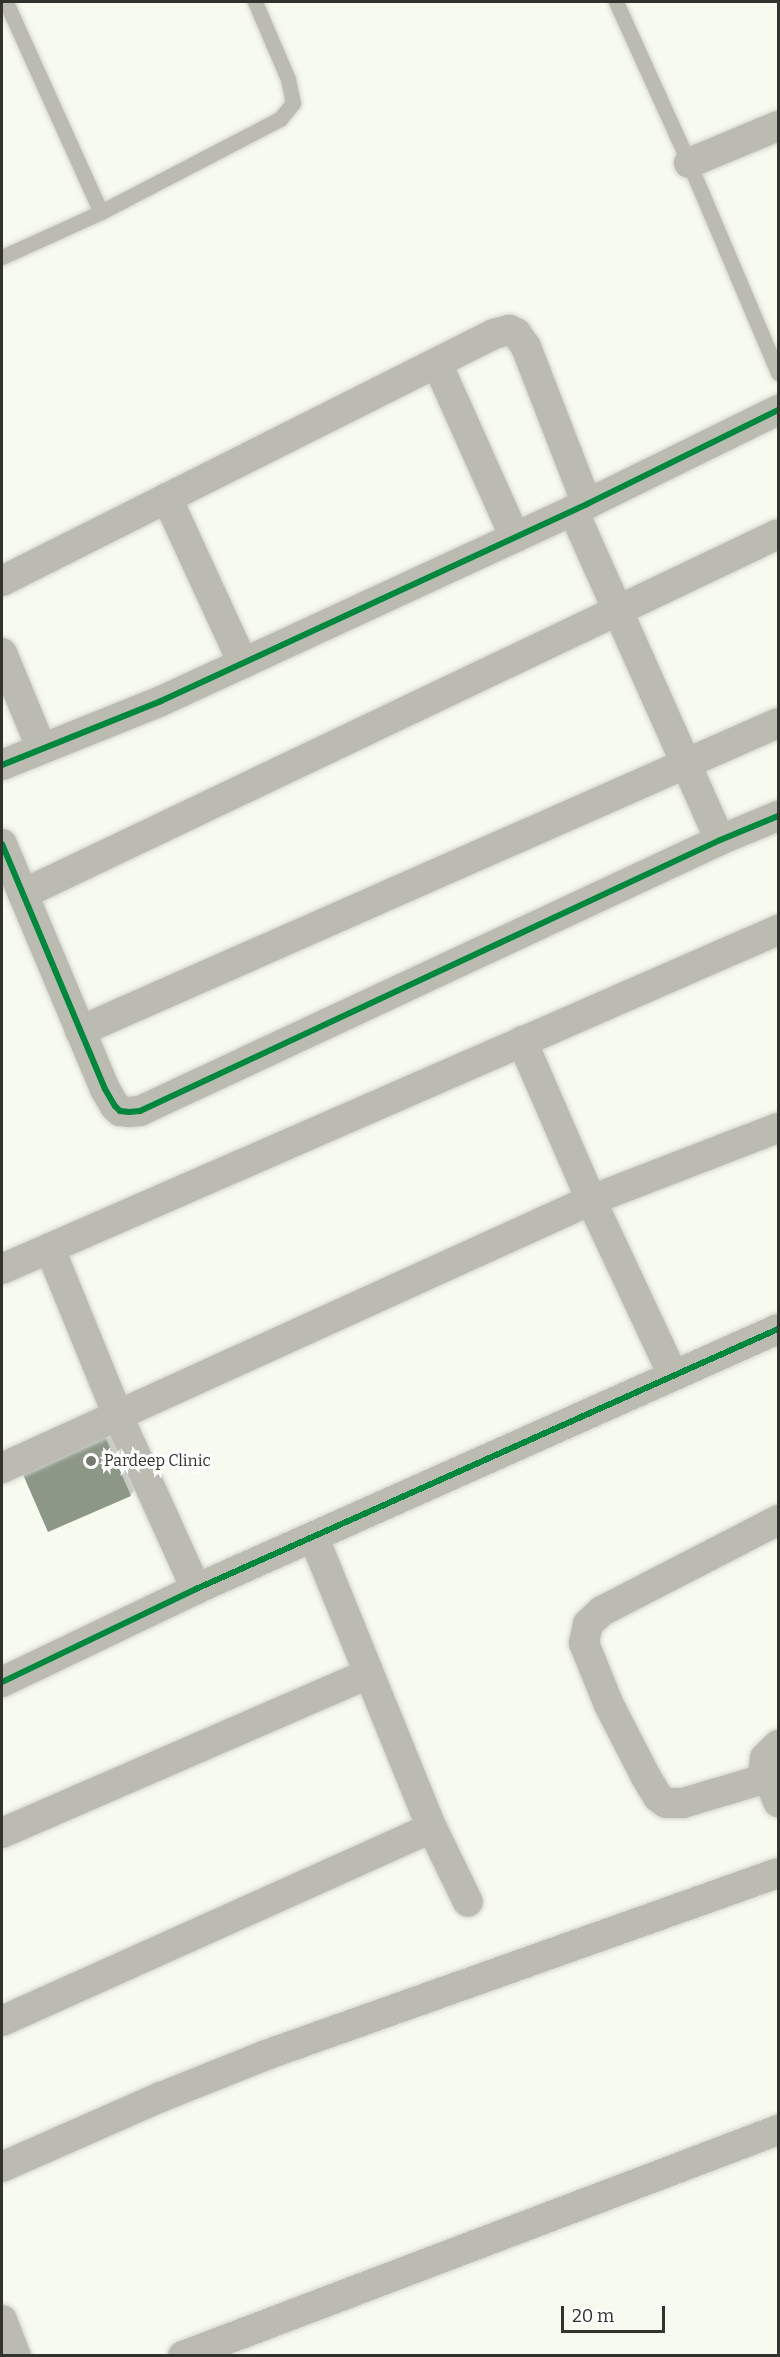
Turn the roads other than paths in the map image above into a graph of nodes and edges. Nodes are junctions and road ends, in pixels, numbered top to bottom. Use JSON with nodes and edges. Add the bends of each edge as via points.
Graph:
{"nodes":[{"id":1,"x":6,"y":2,"type":"edge"},
{"id":2,"x":255,"y":2,"type":"edge"},
{"id":3,"x":616,"y":2,"type":"edge"},
{"id":4,"x":778,"y":126,"type":"edge"},
{"id":5,"x":689,"y":163,"type":"junction"},
{"id":6,"x":101,"y":212,"type":"junction"},
{"id":7,"x":2,"y":257,"type":"edge"},
{"id":8,"x":437,"y":363,"type":"junction"},
{"id":9,"x":778,"y":373,"type":"edge"},
{"id":10,"x":778,"y":410,"type":"edge"},
{"id":11,"x":167,"y":498,"type":"junction"},
{"id":12,"x":580,"y":507,"type":"junction"},
{"id":13,"x":778,"y":534,"type":"edge"},
{"id":14,"x":515,"y":537,"type":"junction"},
{"id":15,"x":2,"y":581,"type":"edge"},
{"id":16,"x":618,"y":610,"type":"junction"},
{"id":17,"x":2,"y":653,"type":"edge"},
{"id":18,"x":243,"y":663,"type":"junction"},
{"id":19,"x":778,"y":723,"type":"edge"},
{"id":20,"x":41,"y":747,"type":"junction"},
{"id":21,"x":2,"y":765,"type":"edge"},
{"id":22,"x":686,"y":765,"type":"junction"},
{"id":23,"x":778,"y":816,"type":"edge"},
{"id":24,"x":720,"y":840,"type":"junction"},
{"id":25,"x":2,"y":844,"type":"edge"},
{"id":26,"x":22,"y":894,"type":"junction"},
{"id":27,"x":778,"y":930,"type":"edge"},
{"id":28,"x":80,"y":1031,"type":"junction"},
{"id":29,"x":522,"y":1041,"type":"junction"},
{"id":30,"x":778,"y":1128,"type":"edge"},
{"id":31,"x":591,"y":1200,"type":"junction"},
{"id":32,"x":50,"y":1249,"type":"junction"},
{"id":33,"x":2,"y":1269,"type":"edge"},
{"id":34,"x":778,"y":1329,"type":"edge"},
{"id":35,"x":673,"y":1375,"type":"junction"},
{"id":36,"x":118,"y":1416,"type":"junction"},
{"id":37,"x":2,"y":1468,"type":"edge"},
{"id":38,"x":778,"y":1520,"type":"edge"},
{"id":39,"x":314,"y":1538,"type":"junction"},
{"id":40,"x":196,"y":1589,"type":"junction"},
{"id":41,"x":368,"y":1674,"type":"junction"},
{"id":42,"x":2,"y":1682,"type":"edge"},
{"id":43,"x":778,"y":1745,"type":"edge"},
{"id":44,"x":773,"y":1790,"type":"edge"},
{"id":45,"x":432,"y":1828,"type":"junction"},
{"id":46,"x":2,"y":1833,"type":"edge"},
{"id":47,"x":778,"y":1873,"type":"edge"},
{"id":48,"x":468,"y":1902,"type":"dead end"},
{"id":49,"x":2,"y":2021,"type":"edge"},
{"id":50,"x":778,"y":2130,"type":"edge"},
{"id":51,"x":2,"y":2167,"type":"edge"},
{"id":52,"x":2,"y":2320,"type":"edge"},
{"id":53,"x":16,"y":2355,"type":"edge"},
{"id":54,"x":183,"y":2355,"type":"edge"}],
"edges":[{"from":1,"to":6,"type":"lane"},
{"from":2,"to":6,"type":"lane","via":[[288,79],[293,103],[280,119],[263,129]]},
{"from":3,"to":5,"type":"lane"},
{"from":4,"to":5,"type":"street"},
{"from":5,"to":9,"type":"lane"},
{"from":6,"to":7,"type":"lane"},
{"from":8,"to":11,"type":"street"},
{"from":8,"to":12,"type":"street","via":[[494,334],[509,330],[516,333],[526,347]]},
{"from":8,"to":14,"type":"street"},
{"from":10,"to":12,"type":"street"},
{"from":11,"to":15,"type":"street"},
{"from":11,"to":18,"type":"street"},
{"from":12,"to":14,"type":"street"},
{"from":12,"to":16,"type":"street"},
{"from":13,"to":16,"type":"street"},
{"from":14,"to":18,"type":"street"},
{"from":16,"to":22,"type":"street"},
{"from":16,"to":26,"type":"street"},
{"from":17,"to":20,"type":"street"},
{"from":18,"to":20,"type":"street","via":[[161,701]]},
{"from":19,"to":22,"type":"street"},
{"from":20,"to":21,"type":"street"},
{"from":22,"to":24,"type":"street"},
{"from":22,"to":28,"type":"street"},
{"from":23,"to":24,"type":"street"},
{"from":24,"to":28,"type":"street","via":[[140,1111],[120,1111],[114,1106]]},
{"from":25,"to":26,"type":"street"},
{"from":26,"to":28,"type":"street"},
{"from":27,"to":29,"type":"street"},
{"from":29,"to":31,"type":"street"},
{"from":29,"to":32,"type":"street"},
{"from":30,"to":31,"type":"street"},
{"from":31,"to":35,"type":"street"},
{"from":31,"to":36,"type":"street"},
{"from":32,"to":33,"type":"street"},
{"from":32,"to":36,"type":"street"},
{"from":34,"to":35,"type":"street"},
{"from":35,"to":39,"type":"street"},
{"from":36,"to":37,"type":"street"},
{"from":36,"to":40,"type":"street"},
{"from":38,"to":44,"type":"street","via":[[602,1611],[588,1624],[584,1643],[609,1705],[658,1797],[666,1803],[683,1803]]},
{"from":39,"to":40,"type":"street"},
{"from":39,"to":41,"type":"street"},
{"from":40,"to":42,"type":"street"},
{"from":41,"to":45,"type":"street"},
{"from":41,"to":46,"type":"street"},
{"from":43,"to":44,"type":"street","via":[[765,1758]]},
{"from":45,"to":48,"type":"street"},
{"from":45,"to":49,"type":"street"},
{"from":47,"to":51,"type":"street","via":[[266,2055]]},
{"from":50,"to":54,"type":"street"},
{"from":52,"to":53,"type":"street"}]}
